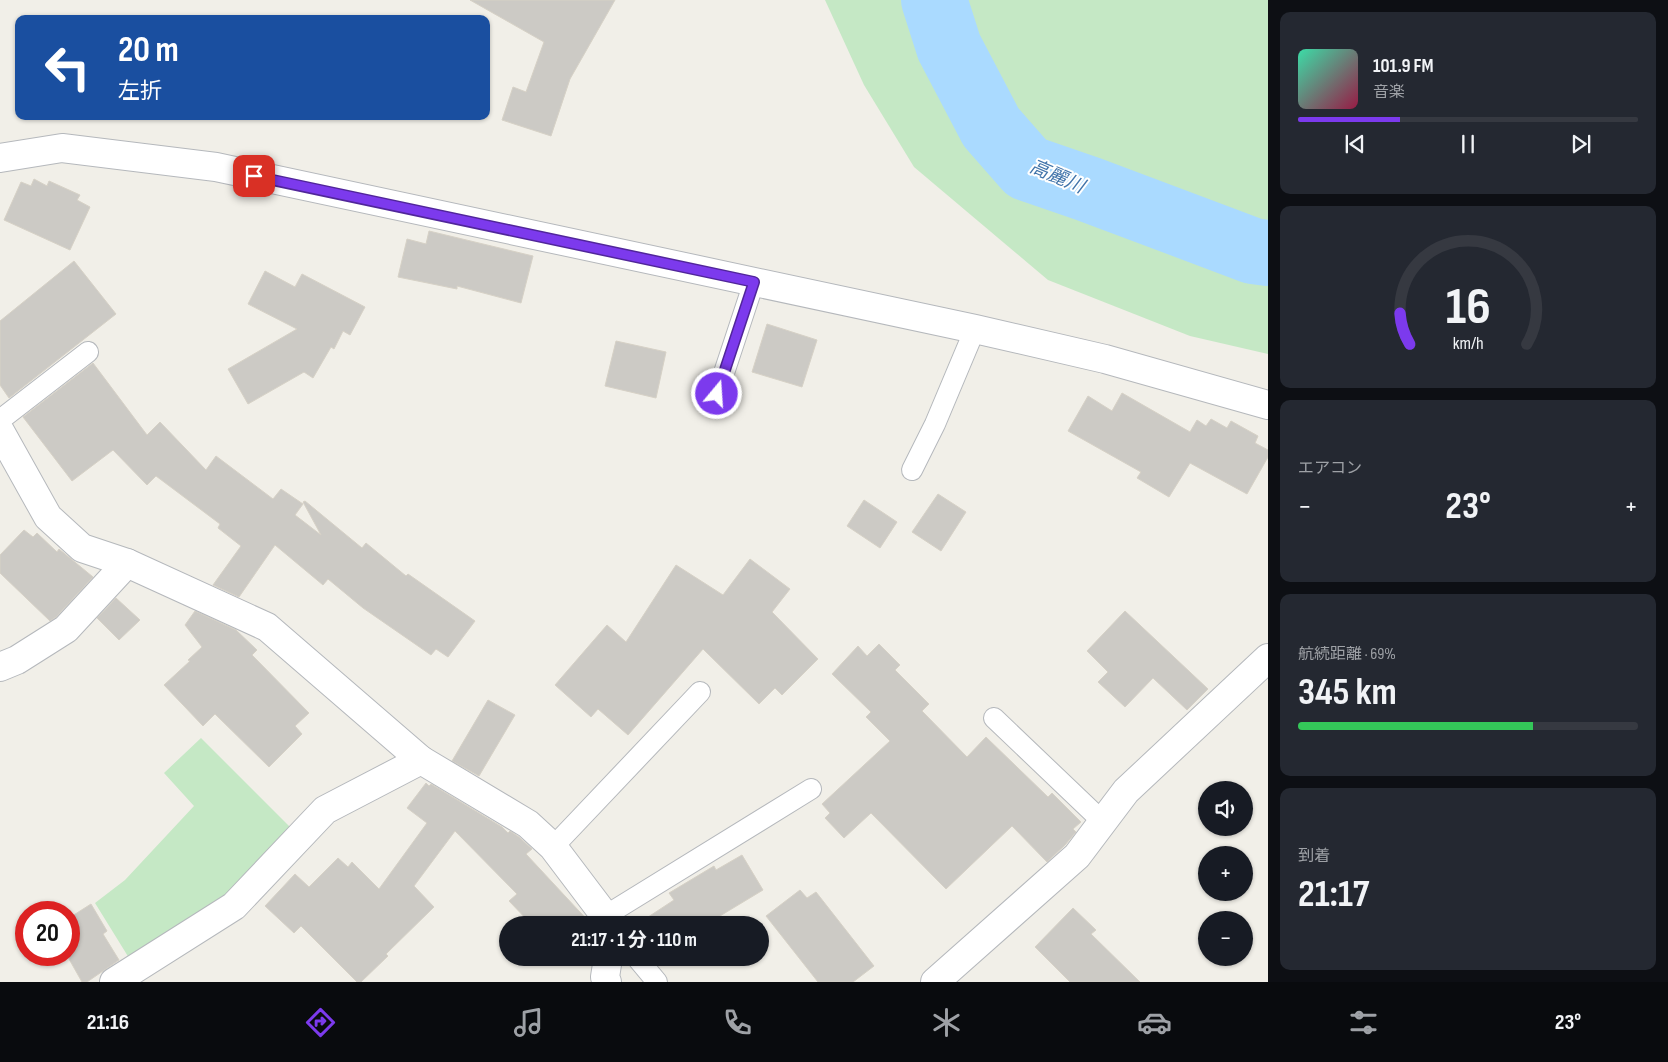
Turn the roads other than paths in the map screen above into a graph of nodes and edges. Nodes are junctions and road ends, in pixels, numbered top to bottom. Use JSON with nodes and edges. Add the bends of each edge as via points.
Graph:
{"nodes":[{"id":1,"x":0,"y":158,"type":"edge"},
{"id":2,"x":754,"y":282,"type":"junction"},
{"id":3,"x":975,"y":329,"type":"junction"},
{"id":4,"x":88,"y":352,"type":"dead end"},
{"id":5,"x":717,"y":394,"type":"dead end"},
{"id":6,"x":1268,"y":405,"type":"edge"},
{"id":7,"x":0,"y":420,"type":"edge"},
{"id":8,"x":0,"y":431,"type":"edge"},
{"id":9,"x":912,"y":470,"type":"dead end"},
{"id":10,"x":128,"y":563,"type":"junction"},
{"id":11,"x":1268,"y":658,"type":"edge"},
{"id":12,"x":0,"y":668,"type":"edge"},
{"id":13,"x":700,"y":692,"type":"dead end"},
{"id":14,"x":994,"y":718,"type":"dead end"},
{"id":15,"x":420,"y":760,"type":"junction"},
{"id":16,"x":811,"y":789,"type":"dead end"},
{"id":17,"x":1103,"y":822,"type":"junction"},
{"id":18,"x":553,"y":847,"type":"junction"},
{"id":19,"x":604,"y":916,"type":"edge"},
{"id":20,"x":616,"y":916,"type":"edge"},
{"id":21,"x":607,"y":966,"type":"edge"},
{"id":22,"x":644,"y":966,"type":"edge"},
{"id":23,"x":114,"y":982,"type":"edge"},
{"id":24,"x":607,"y":982,"type":"edge"},
{"id":25,"x":657,"y":982,"type":"edge"},
{"id":26,"x":935,"y":982,"type":"edge"}],
"edges":[{"from":1,"to":2,"type":"street","via":[[62,148],[216,167]]},
{"from":2,"to":3,"type":"street"},
{"from":2,"to":5,"type":"lane"},
{"from":3,"to":6,"type":"street","via":[[1105,359]]},
{"from":3,"to":9,"type":"lane"},
{"from":4,"to":7,"type":"lane"},
{"from":8,"to":10,"type":"street","via":[[48,517],[82,548]]},
{"from":10,"to":12,"type":"street","via":[[66,629]]},
{"from":10,"to":15,"type":"street","via":[[267,627]]},
{"from":11,"to":17,"type":"street","via":[[1126,792]]},
{"from":13,"to":18,"type":"lane"},
{"from":14,"to":17,"type":"lane"},
{"from":15,"to":18,"type":"street","via":[[528,824]]},
{"from":15,"to":23,"type":"street","via":[[325,810],[234,906]]},
{"from":16,"to":20,"type":"lane"},
{"from":17,"to":26,"type":"street","via":[[1077,856]]},
{"from":18,"to":19,"type":"street"},
{"from":21,"to":24,"type":"street"},
{"from":22,"to":25,"type":"lane"}]}
